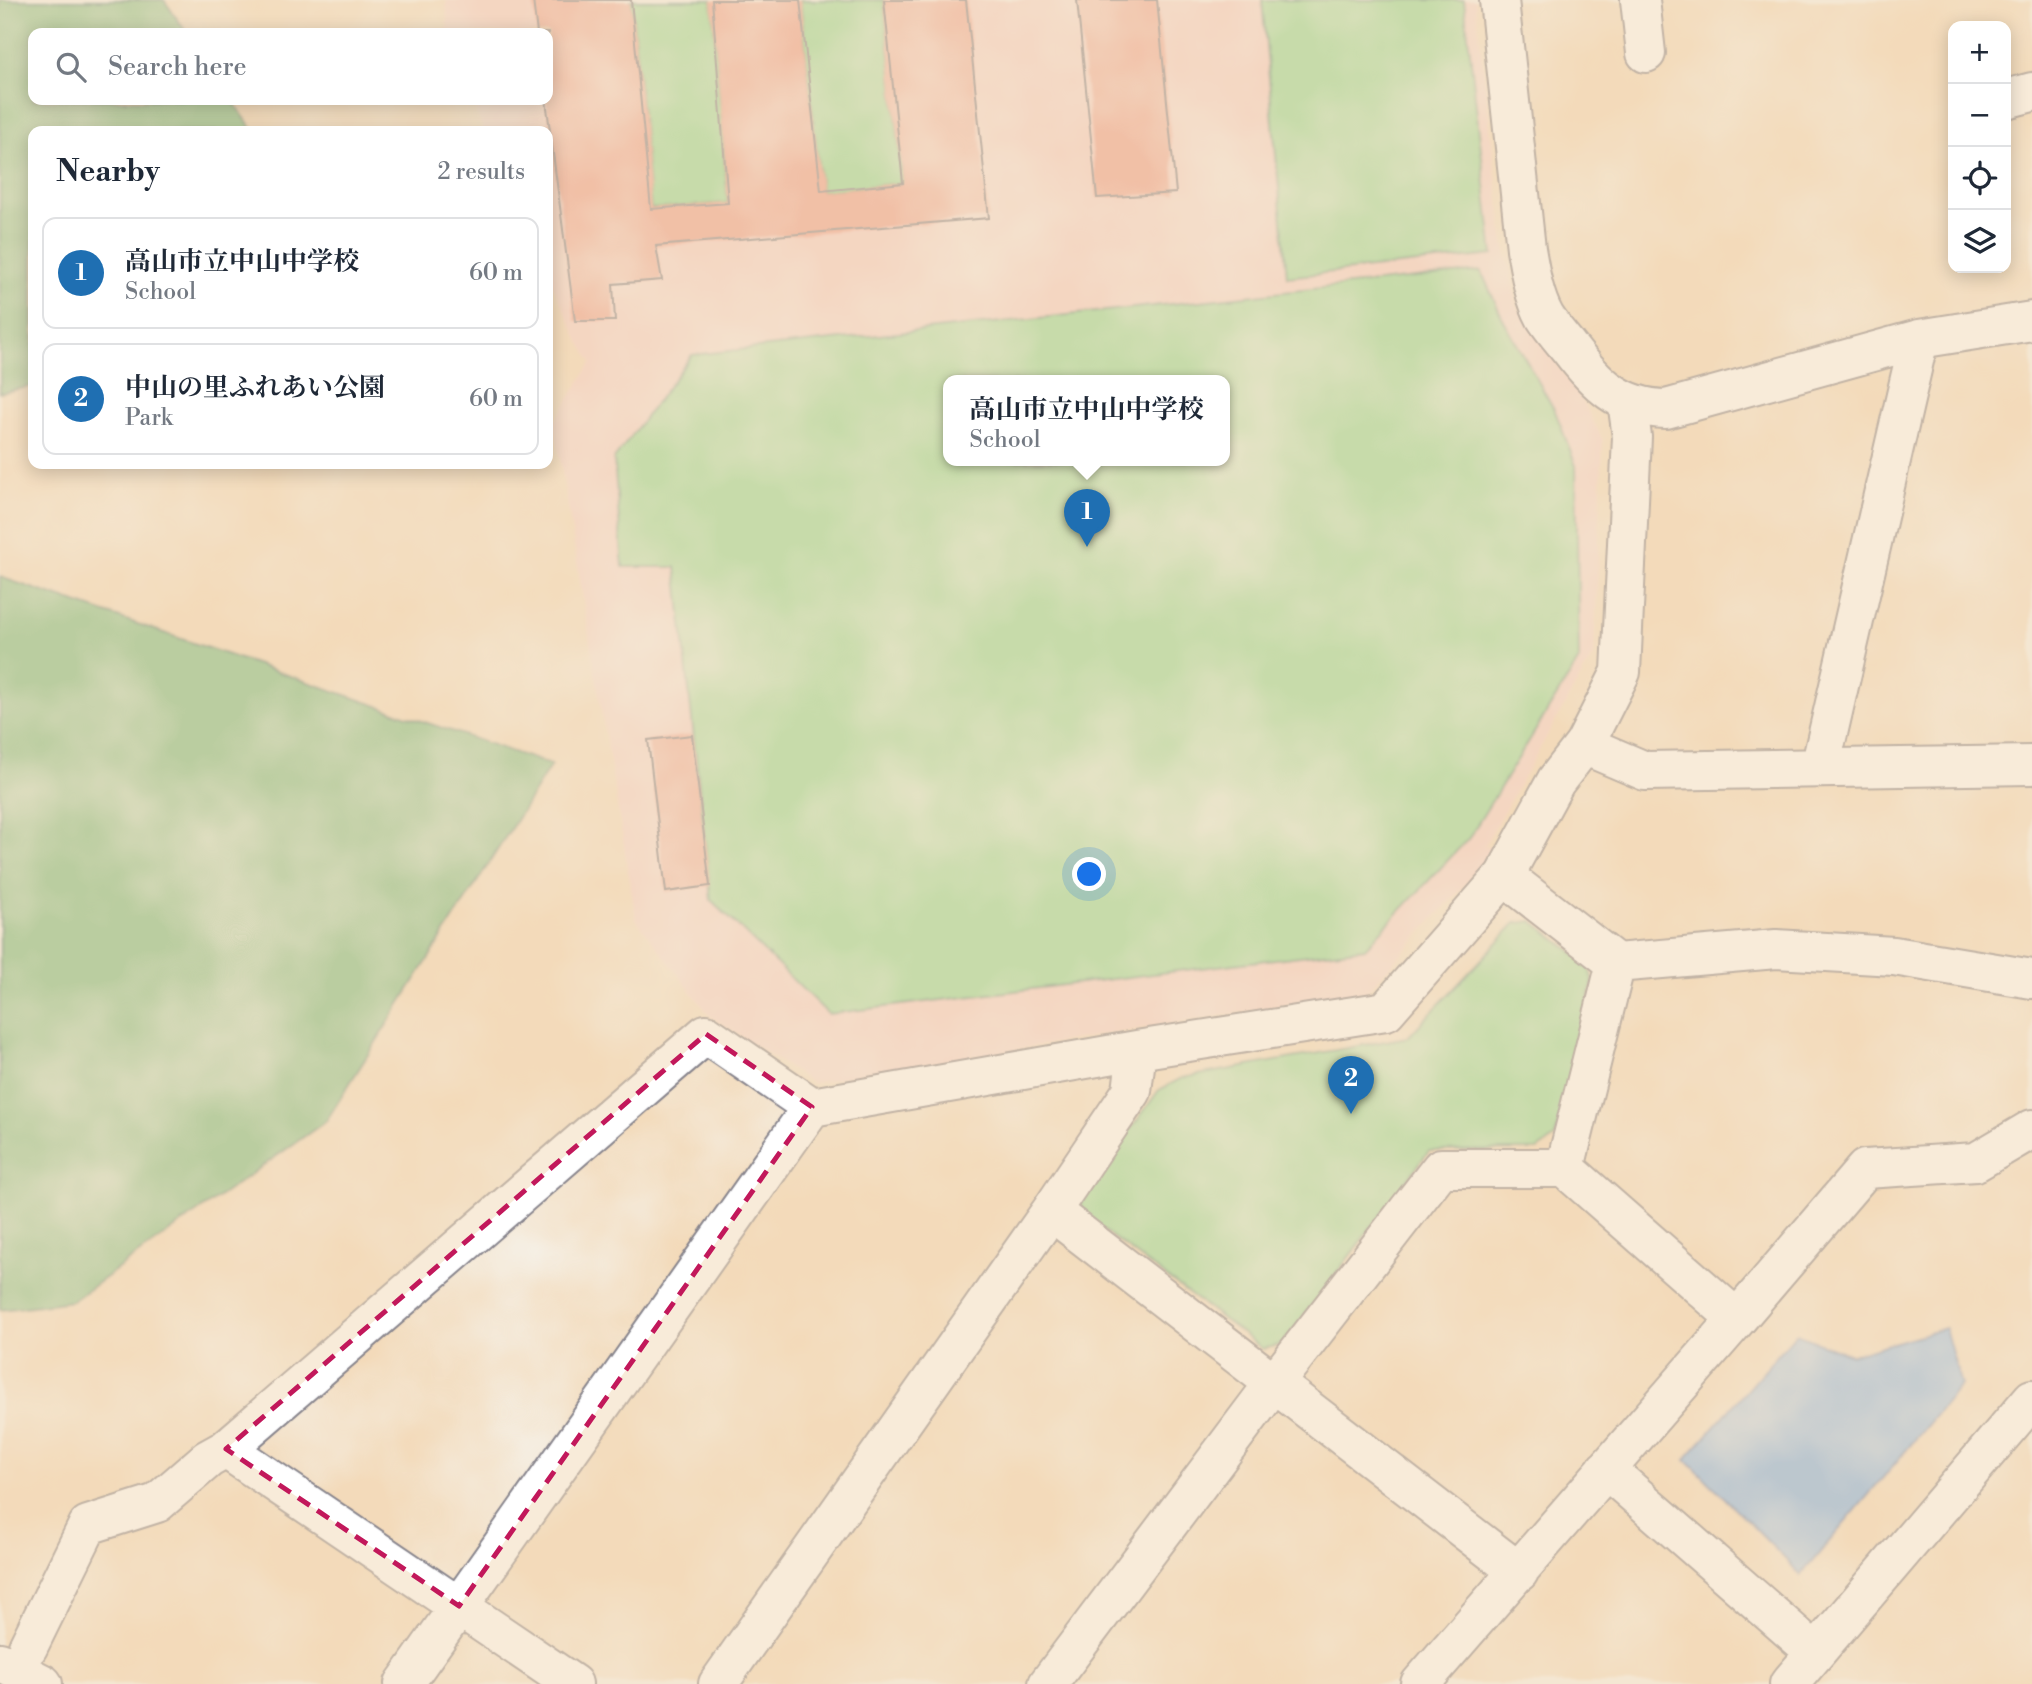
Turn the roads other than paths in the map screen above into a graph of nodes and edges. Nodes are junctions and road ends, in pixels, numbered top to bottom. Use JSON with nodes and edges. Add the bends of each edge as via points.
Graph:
{"nodes":[{"id":1,"x":1499,"y":0,"type":"edge"},
{"id":2,"x":1640,"y":0,"type":"edge"},
{"id":3,"x":1646,"y":53,"type":"dead end"},
{"id":4,"x":2032,"y":92,"type":"edge"},
{"id":5,"x":2011,"y":98,"type":"edge"},
{"id":6,"x":2032,"y":321,"type":"edge"},
{"id":7,"x":1919,"y":339,"type":"junction"},
{"id":8,"x":1627,"y":401,"type":"junction"},
{"id":9,"x":1584,"y":745,"type":"junction"},
{"id":10,"x":2032,"y":765,"type":"edge"},
{"id":11,"x":1820,"y":768,"type":"junction"},
{"id":12,"x":1504,"y":876,"type":"junction"},
{"id":13,"x":1616,"y":963,"type":"junction"},
{"id":14,"x":2032,"y":979,"type":"edge"},
{"id":15,"x":1137,"y":1050,"type":"junction"},
{"id":16,"x":812,"y":1107,"type":"junction"},
{"id":17,"x":2032,"y":1129,"type":"edge"},
{"id":18,"x":1565,"y":1168,"type":"junction"},
{"id":19,"x":1051,"y":1211,"type":"junction"},
{"id":20,"x":1737,"y":1319,"type":"junction"},
{"id":21,"x":1275,"y":1382,"type":"junction"},
{"id":22,"x":2032,"y":1399,"type":"edge"},
{"id":23,"x":226,"y":1449,"type":"junction"},
{"id":24,"x":1606,"y":1469,"type":"junction"},
{"id":25,"x":1519,"y":1572,"type":"junction"},
{"id":26,"x":459,"y":1606,"type":"junction"},
{"id":27,"x":1815,"y":1652,"type":"junction"},
{"id":28,"x":14,"y":1654,"type":"edge"},
{"id":29,"x":43,"y":1684,"type":"edge"},
{"id":30,"x":404,"y":1684,"type":"edge"},
{"id":31,"x":573,"y":1684,"type":"edge"},
{"id":32,"x":718,"y":1684,"type":"edge"},
{"id":33,"x":1048,"y":1684,"type":"edge"},
{"id":34,"x":1420,"y":1684,"type":"edge"},
{"id":35,"x":1789,"y":1684,"type":"edge"}],
"edges":[{"from":1,"to":8,"type":"street","via":[[1532,282],[1545,317],[1586,370],[1605,390]]},
{"from":2,"to":3,"type":"street"},
{"from":4,"to":5,"type":"street"},
{"from":6,"to":7,"type":"street"},
{"from":7,"to":8,"type":"street","via":[[1665,409]]},
{"from":7,"to":11,"type":"street"},
{"from":8,"to":9,"type":"street","via":[[1632,437],[1621,672]]},
{"from":9,"to":11,"type":"street","via":[[1645,771]]},
{"from":9,"to":12,"type":"street","via":[[1556,781]]},
{"from":10,"to":11,"type":"street"},
{"from":12,"to":13,"type":"street"},
{"from":12,"to":15,"type":"street","via":[[1385,1011]]},
{"from":13,"to":14,"type":"street","via":[[1776,949],[1894,956]]},
{"from":13,"to":18,"type":"street"},
{"from":15,"to":16,"type":"street"},
{"from":15,"to":19,"type":"street","via":[[1132,1091]]},
{"from":16,"to":23,"type":"street","via":[[706,1034]]},
{"from":16,"to":26,"type":"street"},
{"from":17,"to":20,"type":"street","via":[[1976,1162],[1865,1170]]},
{"from":18,"to":20,"type":"street"},
{"from":18,"to":21,"type":"street","via":[[1441,1168]]},
{"from":19,"to":21,"type":"street"},
{"from":19,"to":32,"type":"street"},
{"from":20,"to":24,"type":"street"},
{"from":21,"to":25,"type":"street"},
{"from":21,"to":33,"type":"street"},
{"from":22,"to":27,"type":"street"},
{"from":23,"to":26,"type":"street"},
{"from":23,"to":28,"type":"street","via":[[157,1503],[88,1525]]},
{"from":24,"to":25,"type":"street"},
{"from":24,"to":27,"type":"street"},
{"from":25,"to":34,"type":"street"},
{"from":26,"to":30,"type":"street"},
{"from":26,"to":31,"type":"street"},
{"from":27,"to":35,"type":"street"},
{"from":28,"to":29,"type":"street"}]}
